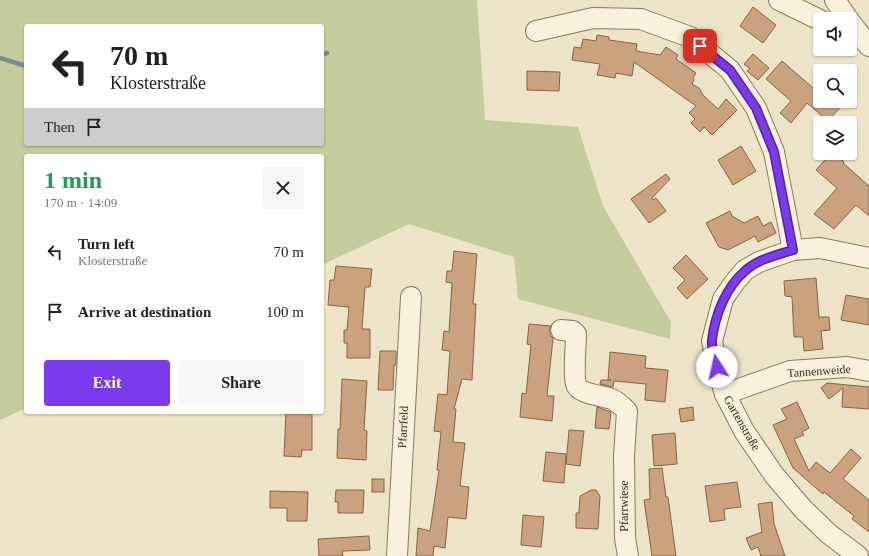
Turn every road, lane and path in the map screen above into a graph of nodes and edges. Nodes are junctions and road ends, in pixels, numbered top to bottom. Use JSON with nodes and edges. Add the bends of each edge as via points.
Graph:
{"nodes":[{"id":1,"x":779,"y":0,"type":"edge"},
{"id":2,"x":835,"y":0,"type":"edge"},
{"id":3,"x":843,"y":12,"type":"edge"},
{"id":4,"x":813,"y":17,"type":"edge"},
{"id":5,"x":536,"y":30,"type":"dead end"},
{"id":6,"x":857,"y":31,"type":"edge"},
{"id":7,"x":869,"y":46,"type":"edge"},
{"id":8,"x":793,"y":250,"type":"junction"},
{"id":9,"x":869,"y":258,"type":"edge"},
{"id":10,"x":411,"y":297,"type":"dead end"},
{"id":11,"x":561,"y":330,"type":"dead end"},
{"id":12,"x":869,"y":371,"type":"edge"},
{"id":13,"x":725,"y":394,"type":"junction"},
{"id":14,"x":397,"y":556,"type":"edge"},
{"id":15,"x":628,"y":556,"type":"edge"},
{"id":16,"x":858,"y":556,"type":"edge"}],
"edges":[{"from":1,"to":4,"type":"street"},
{"from":2,"to":3,"type":"street"},
{"from":5,"to":8,"type":"street","via":[[594,18],[640,19],[690,37],[730,70],[756,108],[774,152]]},
{"from":6,"to":7,"type":"street"},
{"from":8,"to":9,"type":"street","name":"Gartenstraße","via":[[820,248]]},
{"from":8,"to":13,"type":"street","name":"Gartenstraße","via":[[745,270],[723,299],[712,341]]},
{"from":10,"to":14,"type":"street","name":"Pfarrfeld"},
{"from":11,"to":15,"type":"street","name":"Pfarrwiese","via":[[573,331],[576,334],[575,374],[578,389],[612,399],[627,411],[624,538]]},
{"from":12,"to":13,"type":"street","name":"Tannenweide","via":[[847,367],[790,371]]},
{"from":13,"to":16,"type":"street","name":"Gartenstraße","via":[[744,432],[774,475],[803,509],[829,534]]}]}
